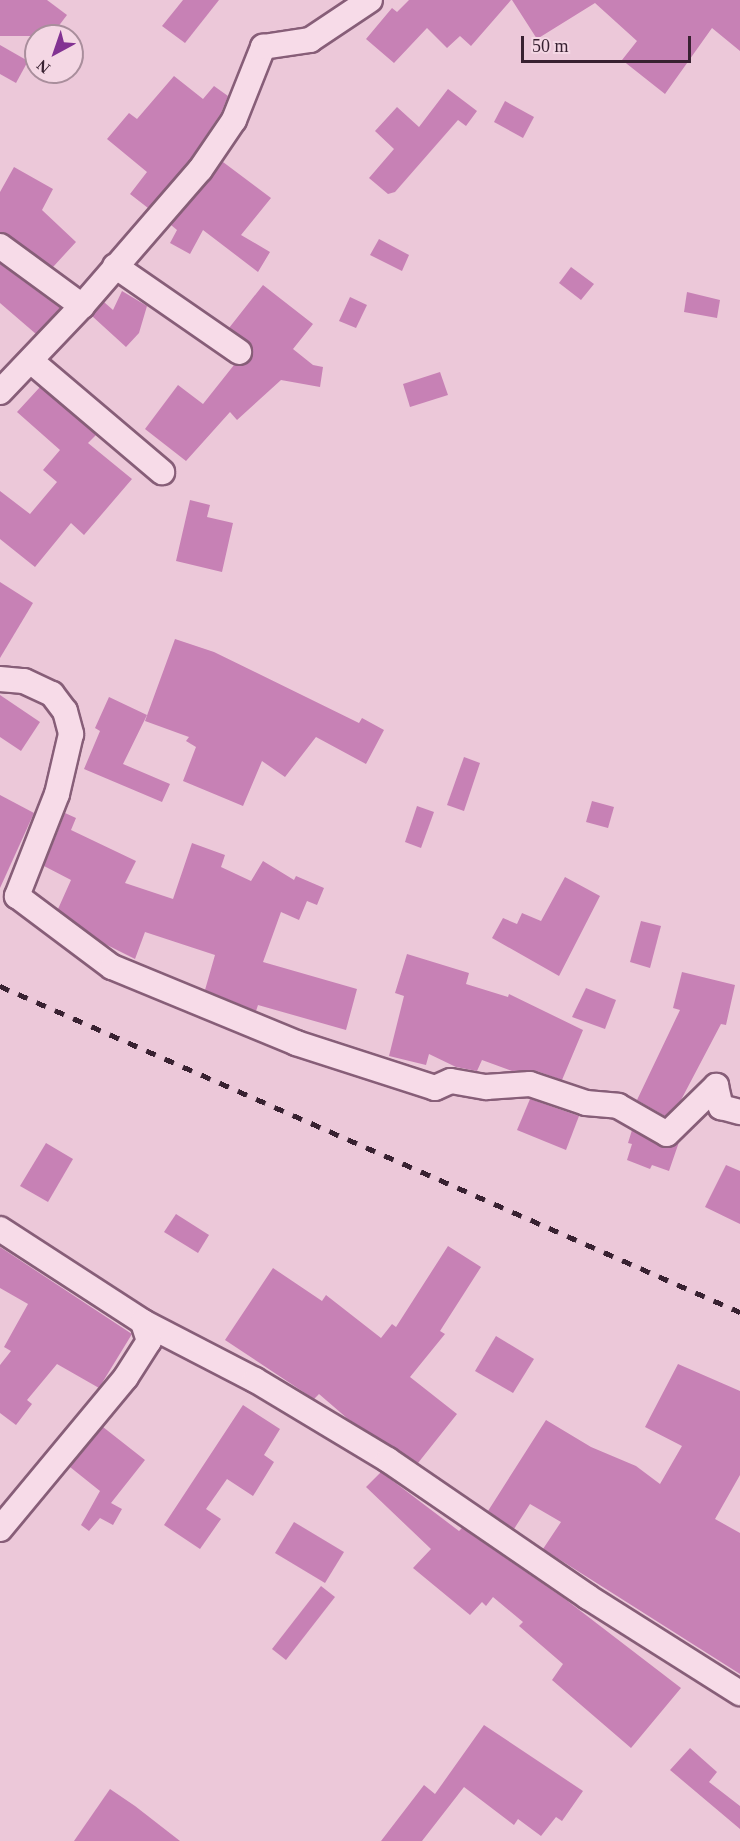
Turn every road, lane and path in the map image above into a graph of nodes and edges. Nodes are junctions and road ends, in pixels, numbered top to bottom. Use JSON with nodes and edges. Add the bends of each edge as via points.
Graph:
{"nodes":[{"id":1,"x":370,"y":0,"type":"edge"},
{"id":2,"x":0,"y":246,"type":"edge"},
{"id":3,"x":115,"y":266,"type":"junction"},
{"id":4,"x":82,"y":306,"type":"junction"},
{"id":5,"x":239,"y":352,"type":"dead end"},
{"id":6,"x":31,"y":361,"type":"junction"},
{"id":7,"x":0,"y":392,"type":"edge"},
{"id":8,"x":162,"y":472,"type":"dead end"},
{"id":9,"x":0,"y":679,"type":"edge"},
{"id":10,"x":740,"y":1112,"type":"edge"},
{"id":11,"x":0,"y":1229,"type":"edge"},
{"id":12,"x":143,"y":1322,"type":"junction"},
{"id":13,"x":0,"y":1529,"type":"edge"},
{"id":14,"x":740,"y":1693,"type":"edge"}],
"edges":[{"from":1,"to":3,"type":"street","via":[[310,40],[263,47],[234,120],[200,170]]},
{"from":2,"to":4,"type":"street"},
{"from":3,"to":4,"type":"street"},
{"from":3,"to":5,"type":"street"},
{"from":4,"to":6,"type":"street"},
{"from":6,"to":7,"type":"street"},
{"from":6,"to":8,"type":"street"},
{"from":9,"to":10,"type":"street","via":[[24,681],[52,694],[65,711],[71,734],[57,795],[17,896],[112,967],[296,1043],[435,1088],[450,1082],[486,1087],[530,1084],[586,1103],[618,1106],[667,1134],[716,1086],[721,1107]]},
{"from":11,"to":12,"type":"street"},
{"from":12,"to":13,"type":"street","via":[[149,1341],[126,1377]]},
{"from":12,"to":14,"type":"street","via":[[255,1380],[388,1460],[579,1591]]}]}
